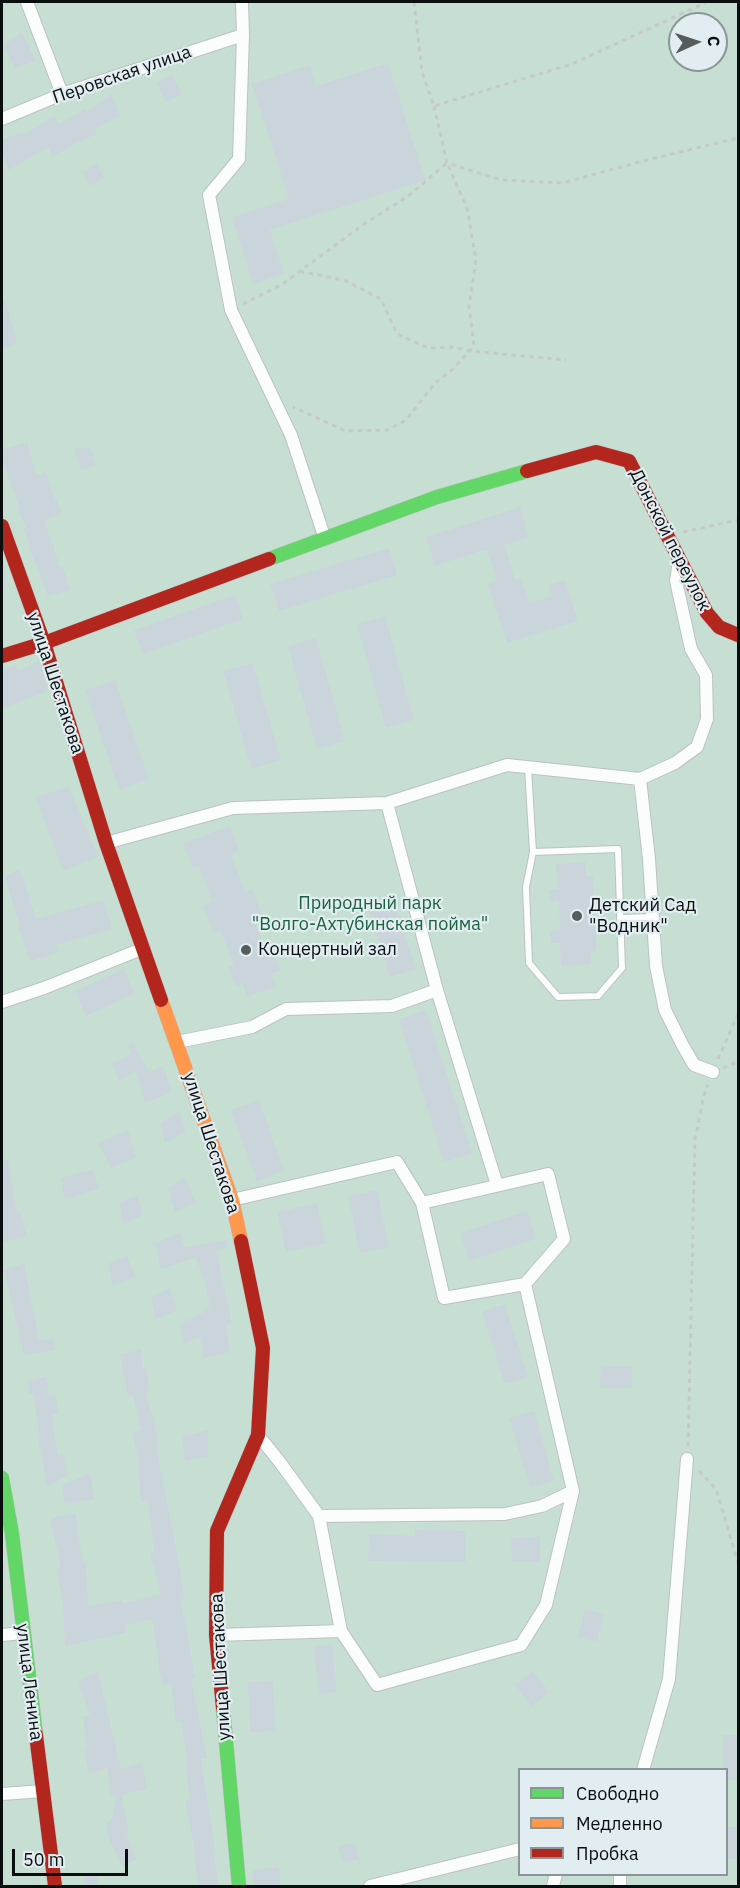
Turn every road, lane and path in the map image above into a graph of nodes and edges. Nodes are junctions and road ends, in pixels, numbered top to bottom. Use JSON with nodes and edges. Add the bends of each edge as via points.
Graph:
{"nodes":[{"id":1,"x":27,"y":2,"type":"edge"},
{"id":2,"x":242,"y":2,"type":"edge"},
{"id":3,"x":414,"y":2,"type":"edge"},
{"id":4,"x":707,"y":2,"type":"edge"},
{"id":5,"x":243,"y":35,"type":"junction"},
{"id":6,"x":62,"y":94,"type":"junction"},
{"id":7,"x":434,"y":106,"type":"junction"},
{"id":8,"x":2,"y":119,"type":"edge"},
{"id":9,"x":738,"y":138,"type":"edge"},
{"id":10,"x":447,"y":163,"type":"junction"},
{"id":11,"x":300,"y":271,"type":"junction"},
{"id":12,"x":231,"y":310,"type":"junction"},
{"id":13,"x":470,"y":351,"type":"junction"},
{"id":14,"x":566,"y":360,"type":"dead end"},
{"id":15,"x":274,"y":399,"type":"junction"},
{"id":16,"x":738,"y":520,"type":"edge"},
{"id":17,"x":2,"y":526,"type":"edge"},
{"id":18,"x":666,"y":535,"type":"junction"},
{"id":19,"x":325,"y":539,"type":"junction"},
{"id":20,"x":679,"y":561,"type":"junction"},
{"id":21,"x":738,"y":635,"type":"edge"},
{"id":22,"x":44,"y":643,"type":"junction"},
{"id":23,"x":2,"y":656,"type":"edge"},
{"id":24,"x":528,"y":768,"type":"junction"},
{"id":25,"x":640,"y":779,"type":"junction"},
{"id":26,"x":387,"y":803,"type":"junction"},
{"id":27,"x":106,"y":843,"type":"junction"},
{"id":28,"x":532,"y":852,"type":"junction"},
{"id":29,"x":652,"y":917,"type":"junction"},
{"id":30,"x":620,"y":918,"type":"junction"},
{"id":31,"x":144,"y":948,"type":"junction"},
{"id":32,"x":437,"y":990,"type":"junction"},
{"id":33,"x":2,"y":1002,"type":"edge"},
{"id":34,"x":738,"y":1014,"type":"edge"},
{"id":35,"x":177,"y":1042,"type":"junction"},
{"id":36,"x":713,"y":1072,"type":"junction"},
{"id":37,"x":497,"y":1185,"type":"junction"},
{"id":38,"x":232,"y":1200,"type":"junction"},
{"id":39,"x":422,"y":1203,"type":"junction"},
{"id":40,"x":525,"y":1284,"type":"junction"},
{"id":41,"x":258,"y":1435,"type":"junction"},
{"id":42,"x":687,"y":1459,"type":"junction"},
{"id":43,"x":2,"y":1478,"type":"edge"},
{"id":44,"x":573,"y":1491,"type":"junction"},
{"id":45,"x":319,"y":1516,"type":"junction"},
{"id":46,"x":738,"y":1563,"type":"edge"},
{"id":47,"x":341,"y":1631,"type":"junction"},
{"id":48,"x":23,"y":1633,"type":"junction"},
{"id":49,"x":2,"y":1635,"type":"edge"},
{"id":50,"x":216,"y":1635,"type":"junction"},
{"id":51,"x":644,"y":1768,"type":"edge"},
{"id":52,"x":43,"y":1791,"type":"junction"},
{"id":53,"x":2,"y":1794,"type":"edge"},
{"id":54,"x":518,"y":1850,"type":"edge"},
{"id":55,"x":56,"y":1887,"type":"edge"},
{"id":56,"x":239,"y":1887,"type":"edge"},
{"id":57,"x":370,"y":1887,"type":"edge"}],
"edges":[{"from":1,"to":6,"type":"street"},
{"from":2,"to":5,"type":"street"},
{"from":3,"to":7,"type":"path","via":[[422,72]]},
{"from":4,"to":7,"type":"path","via":[[572,64]]},
{"from":5,"to":6,"type":"street","name":"Перовская улица"},
{"from":5,"to":12,"type":"street","via":[[239,159],[209,195]]},
{"from":6,"to":8,"type":"street","name":"Перовская улица"},
{"from":7,"to":10,"type":"path"},
{"from":9,"to":10,"type":"path","via":[[562,183],[501,180]]},
{"from":10,"to":11,"type":"path","via":[[407,197]]},
{"from":10,"to":13,"type":"path","via":[[467,208],[476,260],[469,306],[474,346]]},
{"from":11,"to":12,"type":"path"},
{"from":11,"to":13,"type":"path","via":[[346,280],[381,299],[397,334],[428,348]]},
{"from":12,"to":15,"type":"street"},
{"from":13,"to":14,"type":"path"},
{"from":13,"to":15,"type":"path","via":[[435,383],[406,420],[388,430],[346,431]]},
{"from":15,"to":19,"type":"street","via":[[291,435]]},
{"from":16,"to":18,"type":"path"},
{"from":17,"to":22,"type":"street","name":"улица Шестакова"},
{"from":18,"to":19,"type":"street","name":"Донской переулок","via":[[629,461],[596,452],[437,497]]},
{"from":18,"to":20,"type":"street","name":"Донской переулок"},
{"from":19,"to":22,"type":"street"},
{"from":20,"to":21,"type":"street","name":"Донской переулок","via":[[713,622],[722,631]]},
{"from":20,"to":25,"type":"street","via":[[676,581],[691,650],[706,675],[707,719],[697,747],[675,764]]},
{"from":22,"to":23,"type":"street"},
{"from":22,"to":27,"type":"street","name":"улица Шестакова"},
{"from":24,"to":25,"type":"street"},
{"from":24,"to":26,"type":"street","via":[[507,765]]},
{"from":24,"to":28,"type":"lane"},
{"from":25,"to":29,"type":"street"},
{"from":26,"to":27,"type":"street","via":[[233,808]]},
{"from":26,"to":32,"type":"street"},
{"from":27,"to":31,"type":"street","name":"улица Шестакова"},
{"from":28,"to":30,"type":"lane","via":[[618,849]]},
{"from":28,"to":30,"type":"lane","via":[[526,887],[529,963],[558,997],[598,996],[622,968]]},
{"from":29,"to":30,"type":"lane"},
{"from":29,"to":36,"type":"street","via":[[665,1010],[694,1065]]},
{"from":31,"to":33,"type":"street"},
{"from":31,"to":35,"type":"street","name":"улица Шестакова"},
{"from":32,"to":35,"type":"street","via":[[392,1006],[286,1009],[252,1027]]},
{"from":32,"to":37,"type":"street"},
{"from":34,"to":36,"type":"path"},
{"from":35,"to":38,"type":"street","name":"улица Шестакова"},
{"from":36,"to":42,"type":"path","via":[[695,1139]]},
{"from":37,"to":39,"type":"street"},
{"from":37,"to":40,"type":"street","via":[[548,1174],[564,1239]]},
{"from":38,"to":39,"type":"street","via":[[397,1162]]},
{"from":38,"to":41,"type":"street","name":"улица Шестакова","via":[[263,1348]]},
{"from":39,"to":40,"type":"street","via":[[444,1298]]},
{"from":40,"to":44,"type":"street"},
{"from":41,"to":45,"type":"street"},
{"from":41,"to":50,"type":"street","name":"улица Шестакова","via":[[217,1531]]},
{"from":42,"to":46,"type":"path","via":[[716,1489]]},
{"from":42,"to":51,"type":"street","via":[[669,1679]]},
{"from":43,"to":48,"type":"street","name":"улица Ленина"},
{"from":44,"to":45,"type":"street","via":[[542,1506],[505,1514]]},
{"from":44,"to":47,"type":"street","via":[[546,1605],[521,1645],[377,1685]]},
{"from":45,"to":47,"type":"street"},
{"from":47,"to":50,"type":"street"},
{"from":48,"to":49,"type":"street"},
{"from":48,"to":52,"type":"street","name":"улица Ленина"},
{"from":50,"to":56,"type":"street","name":"улица Шестакова"},
{"from":52,"to":53,"type":"street"},
{"from":52,"to":55,"type":"street","name":"улица Ленина"},
{"from":54,"to":57,"type":"street"}]}
